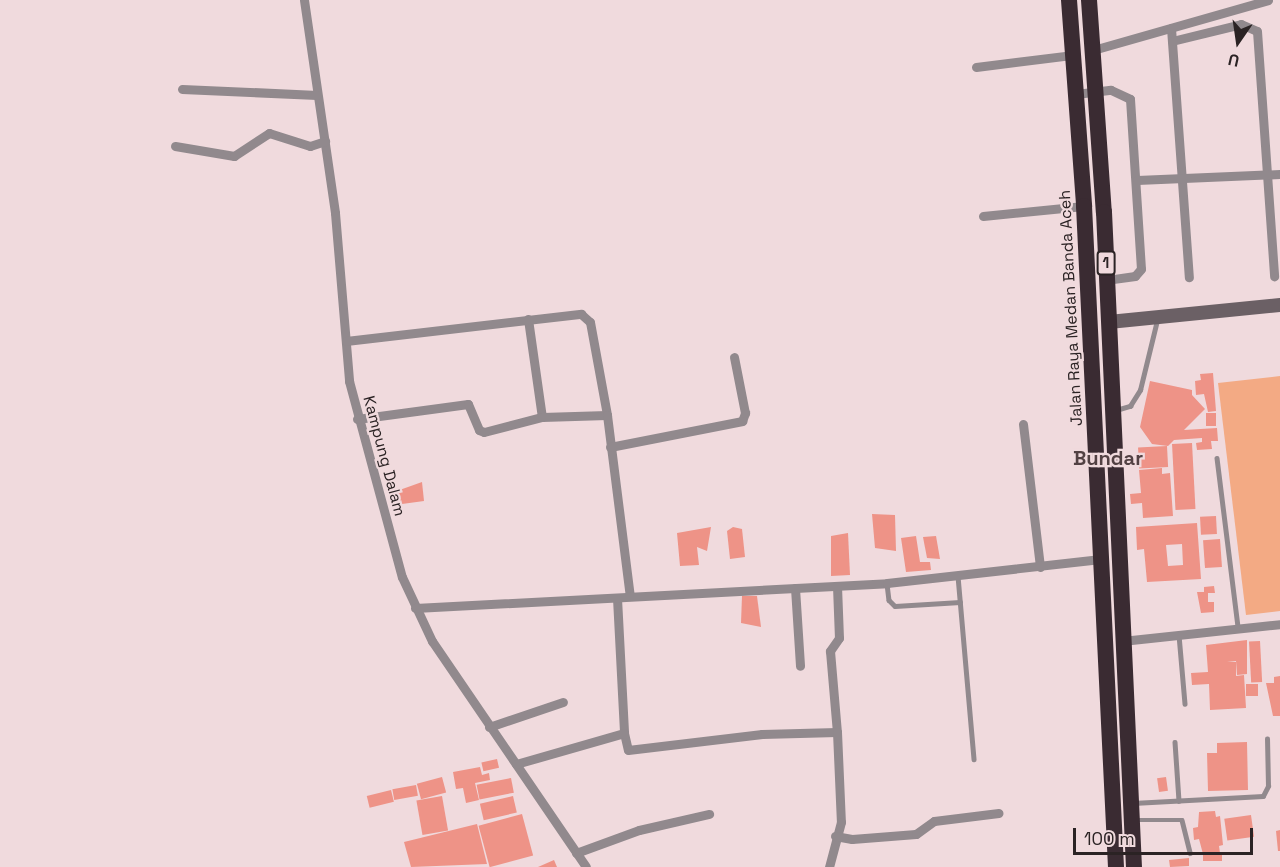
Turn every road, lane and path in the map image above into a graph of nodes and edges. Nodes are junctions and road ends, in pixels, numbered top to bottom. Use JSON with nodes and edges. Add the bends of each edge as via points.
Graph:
{"nodes":[{"id":1,"x":304,"y":0,"type":"edge"},
{"id":2,"x":1070,"y":0,"type":"edge"},
{"id":3,"x":1089,"y":0,"type":"edge"},
{"id":4,"x":1268,"y":0,"type":"edge"},
{"id":5,"x":1254,"y":2,"type":"edge"},
{"id":6,"x":1171,"y":28,"type":"junction"},
{"id":7,"x":1172,"y":41,"type":"junction"},
{"id":8,"x":1093,"y":51,"type":"junction"},
{"id":9,"x":1073,"y":55,"type":"junction"},
{"id":10,"x":976,"y":67,"type":"dead end"},
{"id":11,"x":182,"y":89,"type":"dead end"},
{"id":12,"x":1095,"y":91,"type":"junction"},
{"id":13,"x":1076,"y":94,"type":"junction"},
{"id":14,"x":317,"y":95,"type":"junction"},
{"id":15,"x":325,"y":141,"type":"junction"},
{"id":16,"x":175,"y":146,"type":"dead end"},
{"id":17,"x":1267,"y":173,"type":"junction"},
{"id":18,"x":1280,"y":174,"type":"edge"},
{"id":19,"x":1184,"y":176,"type":"junction"},
{"id":20,"x":1137,"y":180,"type":"junction"},
{"id":21,"x":1084,"y":206,"type":"junction"},
{"id":22,"x":983,"y":216,"type":"dead end"},
{"id":23,"x":1274,"y":276,"type":"dead end"},
{"id":24,"x":1189,"y":277,"type":"dead end"},
{"id":25,"x":1107,"y":280,"type":"junction"},
{"id":26,"x":1280,"y":305,"type":"edge"},
{"id":27,"x":1157,"y":317,"type":"junction"},
{"id":28,"x":528,"y":319,"type":"junction"},
{"id":29,"x":1108,"y":322,"type":"junction"},
{"id":30,"x":346,"y":341,"type":"junction"},
{"id":31,"x":734,"y":357,"type":"dead end"},
{"id":32,"x":1095,"y":411,"type":"junction"},
{"id":33,"x":1112,"y":411,"type":"junction"},
{"id":34,"x":607,"y":415,"type":"junction"},
{"id":35,"x":542,"y":417,"type":"junction"},
{"id":36,"x":357,"y":420,"type":"junction"},
{"id":37,"x":1023,"y":424,"type":"dead end"},
{"id":38,"x":610,"y":447,"type":"junction"},
{"id":39,"x":1217,"y":458,"type":"dead end"},
{"id":40,"x":1101,"y":559,"type":"junction"},
{"id":41,"x":1040,"y":567,"type":"junction"},
{"id":42,"x":958,"y":576,"type":"junction"},
{"id":43,"x":887,"y":583,"type":"junction"},
{"id":44,"x":837,"y":586,"type":"junction"},
{"id":45,"x":795,"y":588,"type":"junction"},
{"id":46,"x":630,"y":596,"type":"junction"},
{"id":47,"x":617,"y":598,"type":"junction"},
{"id":48,"x":960,"y":602,"type":"junction"},
{"id":49,"x":415,"y":608,"type":"junction"},
{"id":50,"x":1280,"y":624,"type":"edge"},
{"id":51,"x":1238,"y":627,"type":"junction"},
{"id":52,"x":1179,"y":634,"type":"junction"},
{"id":53,"x":1122,"y":641,"type":"junction"},
{"id":54,"x":800,"y":666,"type":"dead end"},
{"id":55,"x":563,"y":702,"type":"dead end"},
{"id":56,"x":1185,"y":704,"type":"dead end"},
{"id":57,"x":489,"y":727,"type":"junction"},
{"id":58,"x":837,"y":732,"type":"junction"},
{"id":59,"x":624,"y":733,"type":"junction"},
{"id":60,"x":1267,"y":739,"type":"dead end"},
{"id":61,"x":1175,"y":742,"type":"dead end"},
{"id":62,"x":974,"y":759,"type":"dead end"},
{"id":63,"x":516,"y":764,"type":"junction"},
{"id":64,"x":1179,"y":801,"type":"junction"},
{"id":65,"x":1131,"y":812,"type":"junction"},
{"id":66,"x":999,"y":813,"type":"dead end"},
{"id":67,"x":709,"y":814,"type":"dead end"},
{"id":68,"x":835,"y":836,"type":"junction"},
{"id":69,"x":576,"y":853,"type":"junction"},
{"id":70,"x":1190,"y":853,"type":"dead end"},
{"id":71,"x":586,"y":867,"type":"edge"},
{"id":72,"x":829,"y":867,"type":"edge"},
{"id":73,"x":1116,"y":867,"type":"edge"},
{"id":74,"x":1134,"y":867,"type":"edge"}],
"edges":[{"from":1,"to":14,"type":"street","name":"Kampung Dalam"},
{"from":2,"to":9,"type":"highway","name":"Jalan Raya Medan Banda Aceh","number":"1"},
{"from":3,"to":8,"type":"highway","number":"1"},
{"from":4,"to":5,"type":"street"},
{"from":5,"to":6,"type":"street"},
{"from":6,"to":7,"type":"street"},
{"from":6,"to":8,"type":"street"},
{"from":7,"to":17,"type":"street","via":[[1241,24],[1257,31]]},
{"from":7,"to":19,"type":"street"},
{"from":8,"to":12,"type":"highway","number":"1"},
{"from":9,"to":10,"type":"street"},
{"from":9,"to":13,"type":"highway","name":"Jalan Raya Medan Banda Aceh","number":"1"},
{"from":11,"to":14,"type":"street"},
{"from":12,"to":13,"type":"street"},
{"from":12,"to":20,"type":"street","via":[[1117,90],[1130,99]]},
{"from":12,"to":25,"type":"highway","number":"1"},
{"from":13,"to":21,"type":"highway","name":"Jalan Raya Medan Banda Aceh","number":"1"},
{"from":14,"to":15,"type":"street","name":"Kampung Dalam"},
{"from":15,"to":16,"type":"street","via":[[310,146],[269,133],[234,156]]},
{"from":15,"to":30,"type":"street","name":"Kampung Dalam"},
{"from":17,"to":18,"type":"street"},
{"from":17,"to":19,"type":"street"},
{"from":17,"to":23,"type":"street"},
{"from":19,"to":20,"type":"street"},
{"from":19,"to":24,"type":"street"},
{"from":20,"to":25,"type":"street","via":[[1141,269],[1135,276]]},
{"from":21,"to":22,"type":"street"},
{"from":21,"to":32,"type":"highway","name":"Jalan Raya Medan Banda Aceh","number":"1"},
{"from":25,"to":29,"type":"highway","number":"1"},
{"from":26,"to":27,"type":"main road"},
{"from":27,"to":29,"type":"main road"},
{"from":27,"to":33,"type":"lane","via":[[1140,390],[1130,406]]},
{"from":28,"to":30,"type":"street"},
{"from":28,"to":34,"type":"street","via":[[588,317]]},
{"from":28,"to":35,"type":"street"},
{"from":29,"to":33,"type":"highway","number":"1"},
{"from":30,"to":36,"type":"street","name":"Kampung Dalam"},
{"from":31,"to":38,"type":"street","via":[[745,413],[742,421]]},
{"from":32,"to":33,"type":"highway"},
{"from":32,"to":40,"type":"highway","name":"Jalan Raya Medan Banda Aceh","number":"1"},
{"from":33,"to":53,"type":"highway","number":"1"},
{"from":34,"to":35,"type":"street"},
{"from":34,"to":38,"type":"street"},
{"from":35,"to":36,"type":"street","via":[[481,431],[468,404]]},
{"from":36,"to":49,"type":"street","name":"Kampung Dalam","via":[[402,578]]},
{"from":37,"to":41,"type":"street"},
{"from":38,"to":46,"type":"street"},
{"from":39,"to":51,"type":"lane"},
{"from":40,"to":41,"type":"street"},
{"from":40,"to":73,"type":"highway","name":"Jalan Raya Medan Banda Aceh","number":"1"},
{"from":41,"to":42,"type":"street"},
{"from":42,"to":43,"type":"street"},
{"from":42,"to":48,"type":"lane"},
{"from":43,"to":44,"type":"street"},
{"from":43,"to":48,"type":"lane","via":[[889,600],[895,606]]},
{"from":44,"to":45,"type":"street"},
{"from":44,"to":58,"type":"street","via":[[839,638],[830,651]]},
{"from":45,"to":46,"type":"street"},
{"from":45,"to":54,"type":"street"},
{"from":46,"to":47,"type":"street"},
{"from":47,"to":49,"type":"street"},
{"from":47,"to":59,"type":"street"},
{"from":48,"to":62,"type":"lane"},
{"from":49,"to":57,"type":"street","name":"Kampung Dalam"},
{"from":50,"to":51,"type":"street"},
{"from":51,"to":52,"type":"street"},
{"from":52,"to":53,"type":"street"},
{"from":52,"to":56,"type":"lane"},
{"from":53,"to":65,"type":"highway","number":"1"},
{"from":55,"to":57,"type":"street"},
{"from":57,"to":63,"type":"street","name":"Kampung Dalam"},
{"from":58,"to":59,"type":"street","via":[[762,734],[635,751],[627,749]]},
{"from":58,"to":68,"type":"street","via":[[841,806]]},
{"from":59,"to":63,"type":"street"},
{"from":60,"to":64,"type":"lane","via":[[1266,794]]},
{"from":61,"to":64,"type":"lane"},
{"from":63,"to":69,"type":"street","name":"Kampung Dalam"},
{"from":64,"to":65,"type":"lane"},
{"from":65,"to":70,"type":"lane","via":[[1180,818]]},
{"from":65,"to":74,"type":"highway","number":"1"},
{"from":66,"to":68,"type":"street","via":[[934,821],[916,834]]},
{"from":67,"to":69,"type":"street","via":[[639,830]]},
{"from":68,"to":72,"type":"street"},
{"from":69,"to":71,"type":"street","name":"Kampung Dalam"}]}
